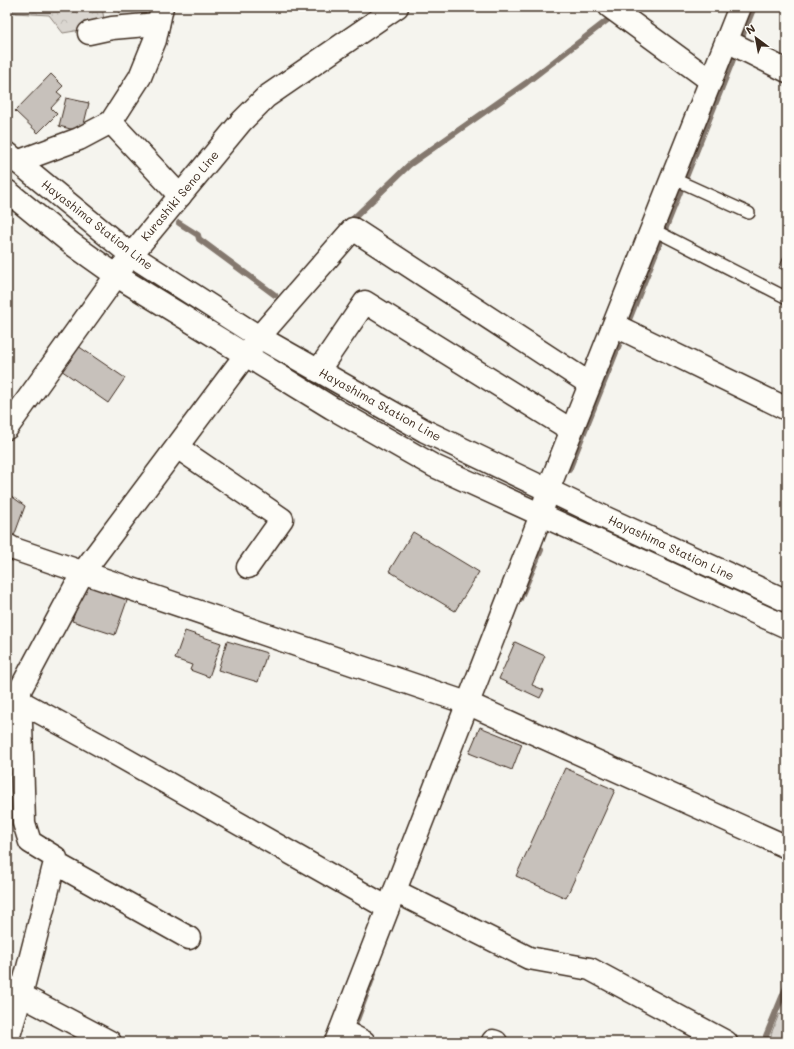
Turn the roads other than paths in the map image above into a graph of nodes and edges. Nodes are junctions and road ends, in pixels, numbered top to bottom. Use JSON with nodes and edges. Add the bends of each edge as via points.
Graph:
{"nodes":[{"id":1,"x":397,"y":7,"type":"edge"},
{"id":2,"x":740,"y":7,"type":"edge"},
{"id":3,"x":614,"y":11,"type":"edge"},
{"id":4,"x":160,"y":15,"type":"edge"},
{"id":5,"x":89,"y":33,"type":"dead end"},
{"id":6,"x":727,"y":41,"type":"junction"},
{"id":7,"x":787,"y":70,"type":"edge"},
{"id":8,"x":711,"y":81,"type":"junction"},
{"id":9,"x":111,"y":122,"type":"junction"},
{"id":10,"x":12,"y":158,"type":"edge"},
{"id":11,"x":679,"y":181,"type":"junction"},
{"id":12,"x":7,"y":191,"type":"edge"},
{"id":13,"x":180,"y":196,"type":"junction"},
{"id":14,"x":749,"y":213,"type":"dead end"},
{"id":15,"x":659,"y":232,"type":"junction"},
{"id":16,"x":131,"y":255,"type":"junction"},
{"id":17,"x":117,"y":276,"type":"junction"},
{"id":18,"x":787,"y":298,"type":"edge"},
{"id":19,"x":621,"y":328,"type":"junction"},
{"id":20,"x":259,"y":337,"type":"junction"},
{"id":21,"x":246,"y":355,"type":"junction"},
{"id":22,"x":318,"y":371,"type":"junction"},
{"id":23,"x":590,"y":384,"type":"junction"},
{"id":24,"x":787,"y":409,"type":"edge"},
{"id":25,"x":7,"y":428,"type":"edge"},
{"id":26,"x":572,"y":430,"type":"junction"},
{"id":27,"x":177,"y":447,"type":"junction"},
{"id":28,"x":548,"y":490,"type":"junction"},
{"id":29,"x":541,"y":515,"type":"junction"},
{"id":30,"x":7,"y":545,"type":"edge"},
{"id":31,"x":248,"y":567,"type":"dead end"},
{"id":32,"x":83,"y":572,"type":"junction"},
{"id":33,"x":787,"y":601,"type":"edge"},
{"id":34,"x":787,"y":627,"type":"edge"},
{"id":35,"x":16,"y":693,"type":"edge"},
{"id":36,"x":467,"y":703,"type":"junction"},
{"id":37,"x":787,"y":847,"type":"edge"},
{"id":38,"x":55,"y":863,"type":"junction"},
{"id":39,"x":398,"y":898,"type":"junction"},
{"id":40,"x":189,"y":938,"type":"dead end"},
{"id":41,"x":14,"y":990,"type":"edge"},
{"id":42,"x":338,"y":1036,"type":"edge"},
{"id":43,"x":8,"y":1042,"type":"edge"},
{"id":44,"x":110,"y":1042,"type":"edge"},
{"id":45,"x":364,"y":1042,"type":"edge"},
{"id":46,"x":493,"y":1042,"type":"edge"},
{"id":47,"x":496,"y":1042,"type":"edge"},
{"id":48,"x":726,"y":1042,"type":"edge"}],
"edges":[{"from":1,"to":13,"type":"street","name":"Kurashiki Seno Line","via":[[266,97],[241,122]]},
{"from":2,"to":6,"type":"street"},
{"from":3,"to":8,"type":"street"},
{"from":4,"to":5,"type":"street"},
{"from":4,"to":9,"type":"street","via":[[155,40],[140,77]]},
{"from":6,"to":7,"type":"street"},
{"from":6,"to":8,"type":"street"},
{"from":8,"to":11,"type":"street"},
{"from":9,"to":10,"type":"street","via":[[79,139]]},
{"from":9,"to":13,"type":"street"},
{"from":10,"to":16,"type":"street","name":"Hayashima Station Line"},
{"from":11,"to":14,"type":"lane"},
{"from":11,"to":15,"type":"street"},
{"from":12,"to":17,"type":"street","name":"Hayashima Station Line","via":[[72,244]]},
{"from":13,"to":16,"type":"street","name":"Kurashiki Seno Line"},
{"from":15,"to":18,"type":"lane"},
{"from":15,"to":19,"type":"street"},
{"from":16,"to":17,"type":"street","name":"Kurashiki Seno Line"},
{"from":16,"to":20,"type":"street","name":"Hayashima Station Line"},
{"from":17,"to":21,"type":"street","name":"Hayashima Station Line"},
{"from":17,"to":25,"type":"street","name":"Kurashiki Seno Line"},
{"from":19,"to":23,"type":"street"},
{"from":19,"to":24,"type":"street"},
{"from":20,"to":21,"type":"street"},
{"from":20,"to":22,"type":"street","name":"Hayashima Station Line"},
{"from":20,"to":23,"type":"street","via":[[353,229]]},
{"from":21,"to":27,"type":"street"},
{"from":21,"to":29,"type":"street","name":"Hayashima Station Line","via":[[434,466]]},
{"from":22,"to":26,"type":"street","via":[[365,302]]},
{"from":22,"to":28,"type":"street","name":"Hayashima Station Line","via":[[425,432]]},
{"from":23,"to":26,"type":"street"},
{"from":26,"to":28,"type":"street"},
{"from":27,"to":31,"type":"street","via":[[282,519]]},
{"from":27,"to":32,"type":"street"},
{"from":28,"to":29,"type":"street"},
{"from":28,"to":33,"type":"street","name":"Hayashima Station Line"},
{"from":29,"to":34,"type":"street","name":"Hayashima Station Line"},
{"from":29,"to":36,"type":"street"},
{"from":30,"to":32,"type":"street"},
{"from":32,"to":35,"type":"street"},
{"from":32,"to":36,"type":"street"},
{"from":35,"to":38,"type":"street","via":[[24,823],[30,842],[56,858]]},
{"from":35,"to":39,"type":"street","via":[[100,745]]},
{"from":36,"to":37,"type":"street"},
{"from":36,"to":39,"type":"street"},
{"from":38,"to":40,"type":"street"},
{"from":38,"to":41,"type":"street"},
{"from":39,"to":42,"type":"street"},
{"from":39,"to":48,"type":"street","via":[[529,958],[590,969]]},
{"from":41,"to":43,"type":"street"},
{"from":41,"to":44,"type":"street"},
{"from":42,"to":45,"type":"street"},
{"from":46,"to":47,"type":"street"}]}
